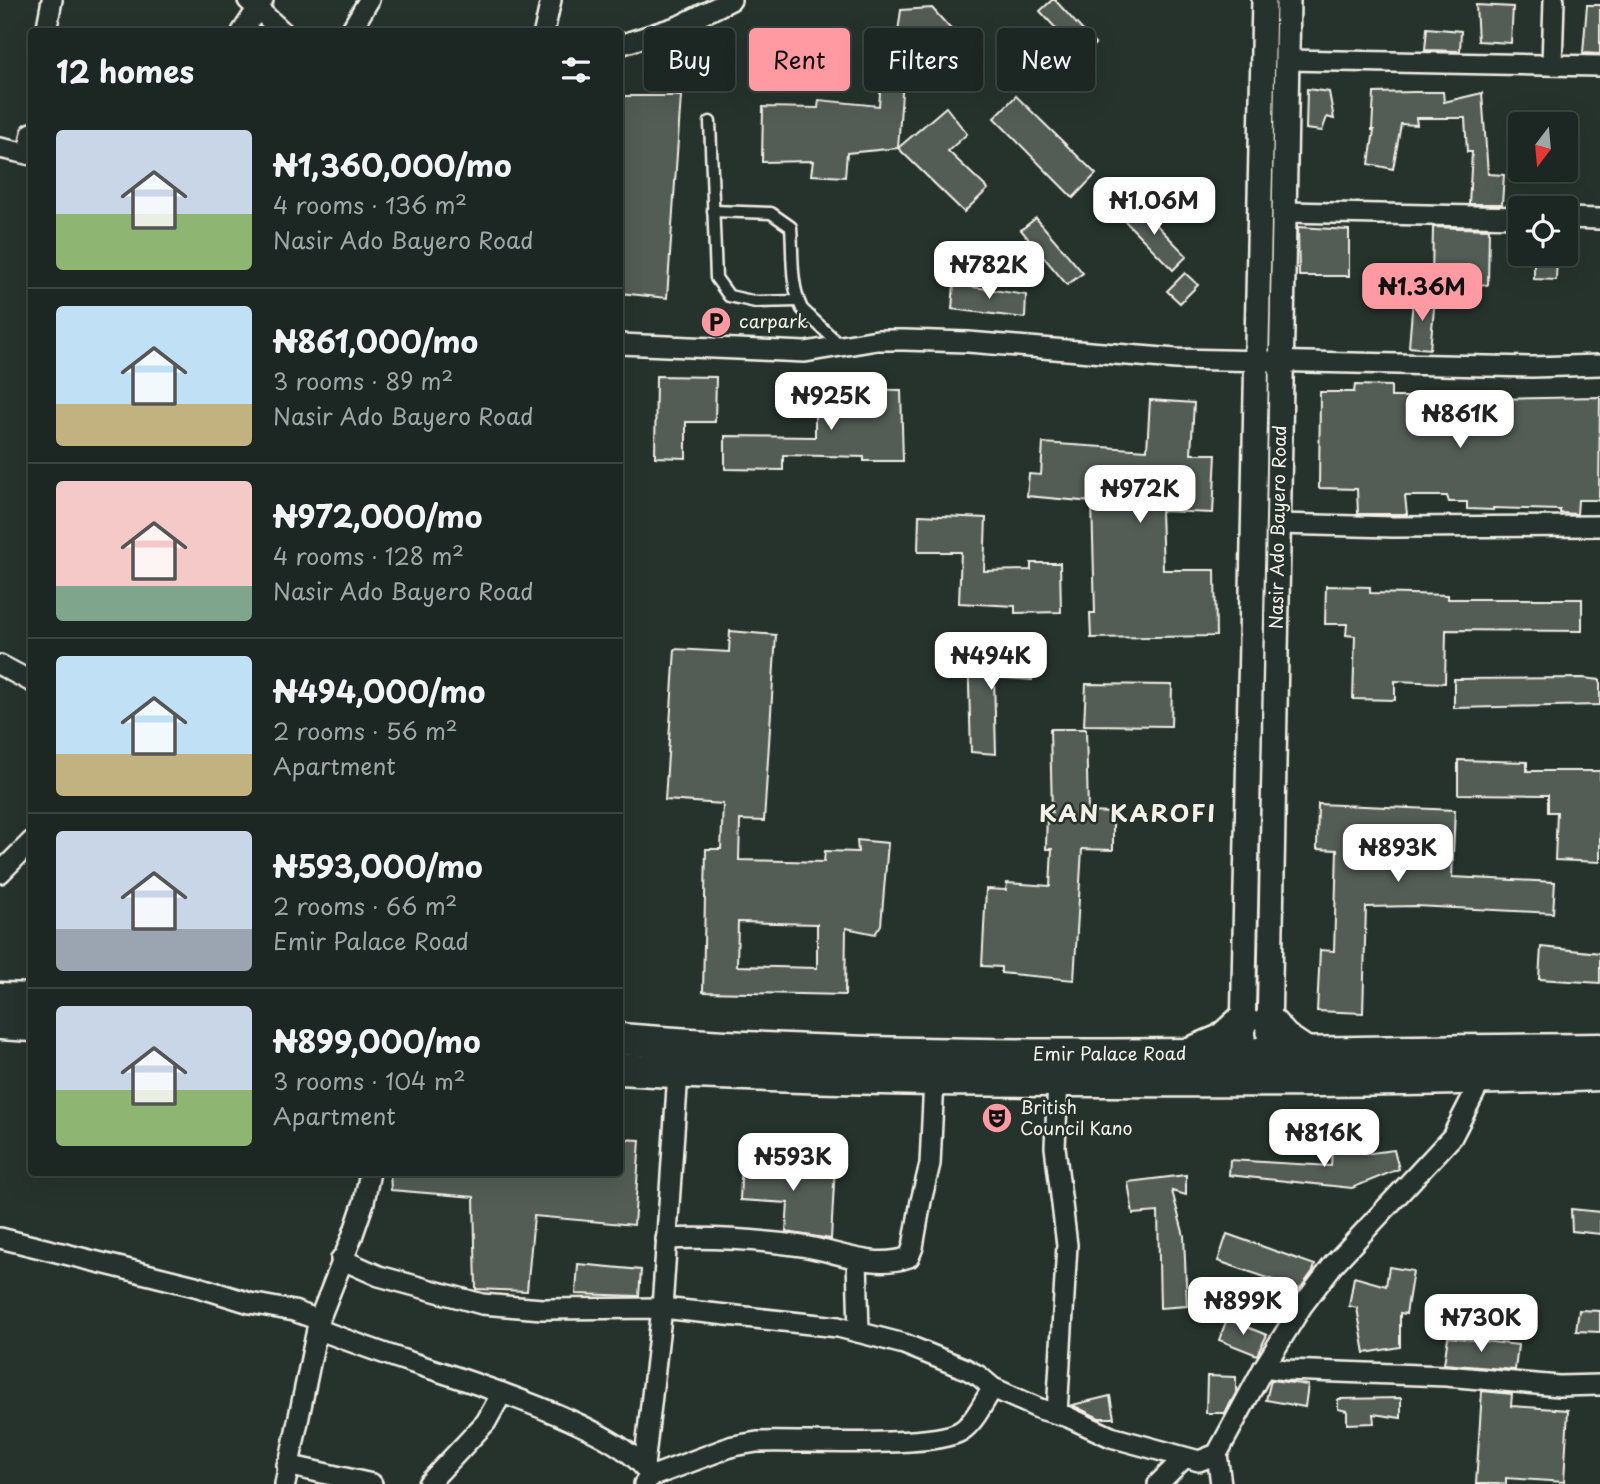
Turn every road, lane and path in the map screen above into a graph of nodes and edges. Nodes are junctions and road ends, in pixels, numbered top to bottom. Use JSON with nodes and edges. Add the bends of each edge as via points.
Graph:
{"nodes":[{"id":1,"x":52,"y":0,"type":"edge"},
{"id":2,"x":369,"y":0,"type":"edge"},
{"id":3,"x":551,"y":0,"type":"edge"},
{"id":4,"x":731,"y":0,"type":"edge"},
{"id":5,"x":1264,"y":0,"type":"edge"},
{"id":6,"x":1288,"y":0,"type":"edge"},
{"id":7,"x":1554,"y":0,"type":"edge"},
{"id":8,"x":256,"y":3,"type":"edge"},
{"id":9,"x":47,"y":28,"type":"edge"},
{"id":10,"x":244,"y":28,"type":"edge"},
{"id":11,"x":280,"y":28,"type":"edge"},
{"id":12,"x":352,"y":28,"type":"edge"},
{"id":13,"x":545,"y":28,"type":"edge"},
{"id":14,"x":623,"y":44,"type":"edge"},
{"id":15,"x":1287,"y":60,"type":"junction"},
{"id":16,"x":1552,"y":65,"type":"junction"},
{"id":17,"x":1600,"y":66,"type":"edge"},
{"id":18,"x":710,"y":122,"type":"dead end"},
{"id":19,"x":0,"y":148,"type":"edge"},
{"id":20,"x":28,"y":155,"type":"edge"},
{"id":21,"x":713,"y":211,"type":"junction"},
{"id":22,"x":1285,"y":212,"type":"junction"},
{"id":23,"x":1508,"y":217,"type":"edge"},
{"id":24,"x":1578,"y":218,"type":"edge"},
{"id":25,"x":1600,"y":219,"type":"edge"},
{"id":26,"x":798,"y":301,"type":"junction"},
{"id":27,"x":623,"y":344,"type":"edge"},
{"id":28,"x":840,"y":346,"type":"junction"},
{"id":29,"x":1256,"y":360,"type":"junction"},
{"id":30,"x":1282,"y":362,"type":"junction"},
{"id":31,"x":1600,"y":365,"type":"edge"},
{"id":32,"x":1279,"y":524,"type":"junction"},
{"id":33,"x":1600,"y":526,"type":"edge"},
{"id":34,"x":0,"y":665,"type":"edge"},
{"id":35,"x":28,"y":680,"type":"edge"},
{"id":36,"x":28,"y":845,"type":"edge"},
{"id":37,"x":0,"y":873,"type":"edge"},
{"id":38,"x":0,"y":998,"type":"edge"},
{"id":39,"x":28,"y":999,"type":"edge"},
{"id":40,"x":1256,"y":1021,"type":"junction"},
{"id":41,"x":0,"y":1024,"type":"edge"},
{"id":42,"x":28,"y":1026,"type":"edge"},
{"id":43,"x":623,"y":1039,"type":"edge"},
{"id":44,"x":1600,"y":1049,"type":"edge"},
{"id":45,"x":1479,"y":1050,"type":"junction"},
{"id":46,"x":1255,"y":1052,"type":"junction"},
{"id":47,"x":1305,"y":1052,"type":"junction"},
{"id":48,"x":1189,"y":1053,"type":"junction"},
{"id":49,"x":842,"y":1065,"type":"junction"},
{"id":50,"x":623,"y":1069,"type":"edge"},
{"id":51,"x":678,"y":1073,"type":"junction"},
{"id":52,"x":1600,"y":1075,"type":"edge"},
{"id":53,"x":933,"y":1080,"type":"junction"},
{"id":54,"x":1481,"y":1080,"type":"junction"},
{"id":55,"x":1058,"y":1081,"type":"junction"},
{"id":56,"x":1255,"y":1082,"type":"junction"},
{"id":57,"x":369,"y":1176,"type":"edge"},
{"id":58,"x":0,"y":1238,"type":"edge"},
{"id":59,"x":666,"y":1239,"type":"junction"},
{"id":60,"x":341,"y":1259,"type":"junction"},
{"id":61,"x":857,"y":1260,"type":"junction"},
{"id":62,"x":662,"y":1308,"type":"junction"},
{"id":63,"x":318,"y":1324,"type":"junction"},
{"id":64,"x":859,"y":1332,"type":"junction"},
{"id":65,"x":1264,"y":1367,"type":"junction"},
{"id":66,"x":1600,"y":1385,"type":"edge"},
{"id":67,"x":993,"y":1388,"type":"junction"},
{"id":68,"x":502,"y":1393,"type":"junction"},
{"id":69,"x":1058,"y":1413,"type":"junction"},
{"id":70,"x":1217,"y":1454,"type":"junction"},
{"id":71,"x":1184,"y":1458,"type":"junction"},
{"id":72,"x":286,"y":1475,"type":"edge"},
{"id":73,"x":646,"y":1476,"type":"edge"},
{"id":74,"x":372,"y":1484,"type":"edge"},
{"id":75,"x":428,"y":1484,"type":"edge"},
{"id":76,"x":1158,"y":1484,"type":"edge"},
{"id":77,"x":1221,"y":1484,"type":"edge"}],
"edges":[{"from":1,"to":9,"type":"street"},
{"from":2,"to":12,"type":"street"},
{"from":3,"to":13,"type":"street"},
{"from":4,"to":14,"type":"street","via":[[679,26]]},
{"from":5,"to":29,"type":"street"},
{"from":6,"to":15,"type":"street","name":"Nasir Ado Bayero Road"},
{"from":7,"to":16,"type":"street"},
{"from":8,"to":10,"type":"street"},
{"from":8,"to":11,"type":"street"},
{"from":15,"to":16,"type":"street"},
{"from":15,"to":22,"type":"street","name":"Nasir Ado Bayero Road"},
{"from":16,"to":17,"type":"street"},
{"from":18,"to":21,"type":"lane"},
{"from":19,"to":20,"type":"street"},
{"from":21,"to":26,"type":"lane","via":[[771,213],[791,227]]},
{"from":21,"to":26,"type":"lane","via":[[716,278],[729,296],[756,302]]},
{"from":22,"to":23,"type":"street"},
{"from":22,"to":30,"type":"street","name":"Nasir Ado Bayero Road"},
{"from":24,"to":25,"type":"street"},
{"from":26,"to":28,"type":"lane"},
{"from":27,"to":28,"type":"street","via":[[805,352]]},
{"from":28,"to":29,"type":"street","via":[[877,340],[968,342],[1124,356]]},
{"from":29,"to":30,"type":"street"},
{"from":29,"to":40,"type":"street"},
{"from":30,"to":31,"type":"street"},
{"from":30,"to":32,"type":"street","name":"Nasir Ado Bayero Road"},
{"from":32,"to":33,"type":"street"},
{"from":32,"to":40,"type":"street","name":"Nasir Ado Bayero Road"},
{"from":34,"to":35,"type":"street"},
{"from":36,"to":37,"type":"street"},
{"from":38,"to":39,"type":"main road"},
{"from":40,"to":46,"type":"street","name":"Nasir Ado Bayero Road"},
{"from":40,"to":47,"type":"main road"},
{"from":40,"to":48,"type":"main road"},
{"from":41,"to":42,"type":"main road"},
{"from":43,"to":49,"type":"main road","name":"Emir Palace Road","via":[[720,1046]]},
{"from":44,"to":45,"type":"main road","name":"Emir Palace Road"},
{"from":45,"to":47,"type":"main road","name":"Emir Palace Road"},
{"from":45,"to":54,"type":"street"},
{"from":46,"to":47,"type":"main road","name":"Emir Palace Road"},
{"from":46,"to":48,"type":"main road","name":"Emir Palace Road"},
{"from":46,"to":56,"type":"street","name":"Nasir Ado Bayero Road"},
{"from":48,"to":49,"type":"main road","name":"Emir Palace Road"},
{"from":49,"to":51,"type":"main road","name":"Emir Palace Road"},
{"from":49,"to":53,"type":"main road","name":"Emir Palace Road"},
{"from":50,"to":51,"type":"main road","name":"Emir Palace Road"},
{"from":51,"to":59,"type":"street"},
{"from":52,"to":54,"type":"main road","name":"Emir Palace Road"},
{"from":53,"to":55,"type":"main road","name":"Emir Palace Road"},
{"from":53,"to":61,"type":"street","via":[[930,1164],[912,1253],[903,1259]]},
{"from":54,"to":56,"type":"main road","name":"Emir Palace Road"},
{"from":54,"to":65,"type":"street","via":[[1452,1137],[1333,1265]]},
{"from":55,"to":56,"type":"main road","name":"Emir Palace Road"},
{"from":55,"to":69,"type":"street","via":[[1055,1147],[1067,1245]]},
{"from":57,"to":60,"type":"street"},
{"from":58,"to":63,"type":"street","via":[[294,1311]]},
{"from":59,"to":61,"type":"street","via":[[786,1244]]},
{"from":59,"to":62,"type":"street"},
{"from":60,"to":62,"type":"street","via":[[379,1276],[482,1304],[542,1309]]},
{"from":60,"to":63,"type":"street"},
{"from":61,"to":64,"type":"street"},
{"from":62,"to":64,"type":"street"},
{"from":62,"to":73,"type":"street"},
{"from":63,"to":68,"type":"street","via":[[412,1363]]},
{"from":63,"to":72,"type":"street"},
{"from":64,"to":67,"type":"street","via":[[966,1369]]},
{"from":65,"to":66,"type":"street"},
{"from":65,"to":70,"type":"street"},
{"from":67,"to":69,"type":"street"},
{"from":67,"to":73,"type":"street","via":[[970,1423],[948,1437],[757,1442]]},
{"from":68,"to":73,"type":"street","via":[[607,1438]]},
{"from":68,"to":75,"type":"street","via":[[486,1422]]},
{"from":69,"to":71,"type":"street","via":[[1111,1437]]},
{"from":70,"to":71,"type":"street","via":[[1199,1461]]},
{"from":70,"to":77,"type":"street"},
{"from":71,"to":76,"type":"street"},
{"from":72,"to":74,"type":"street"}]}
